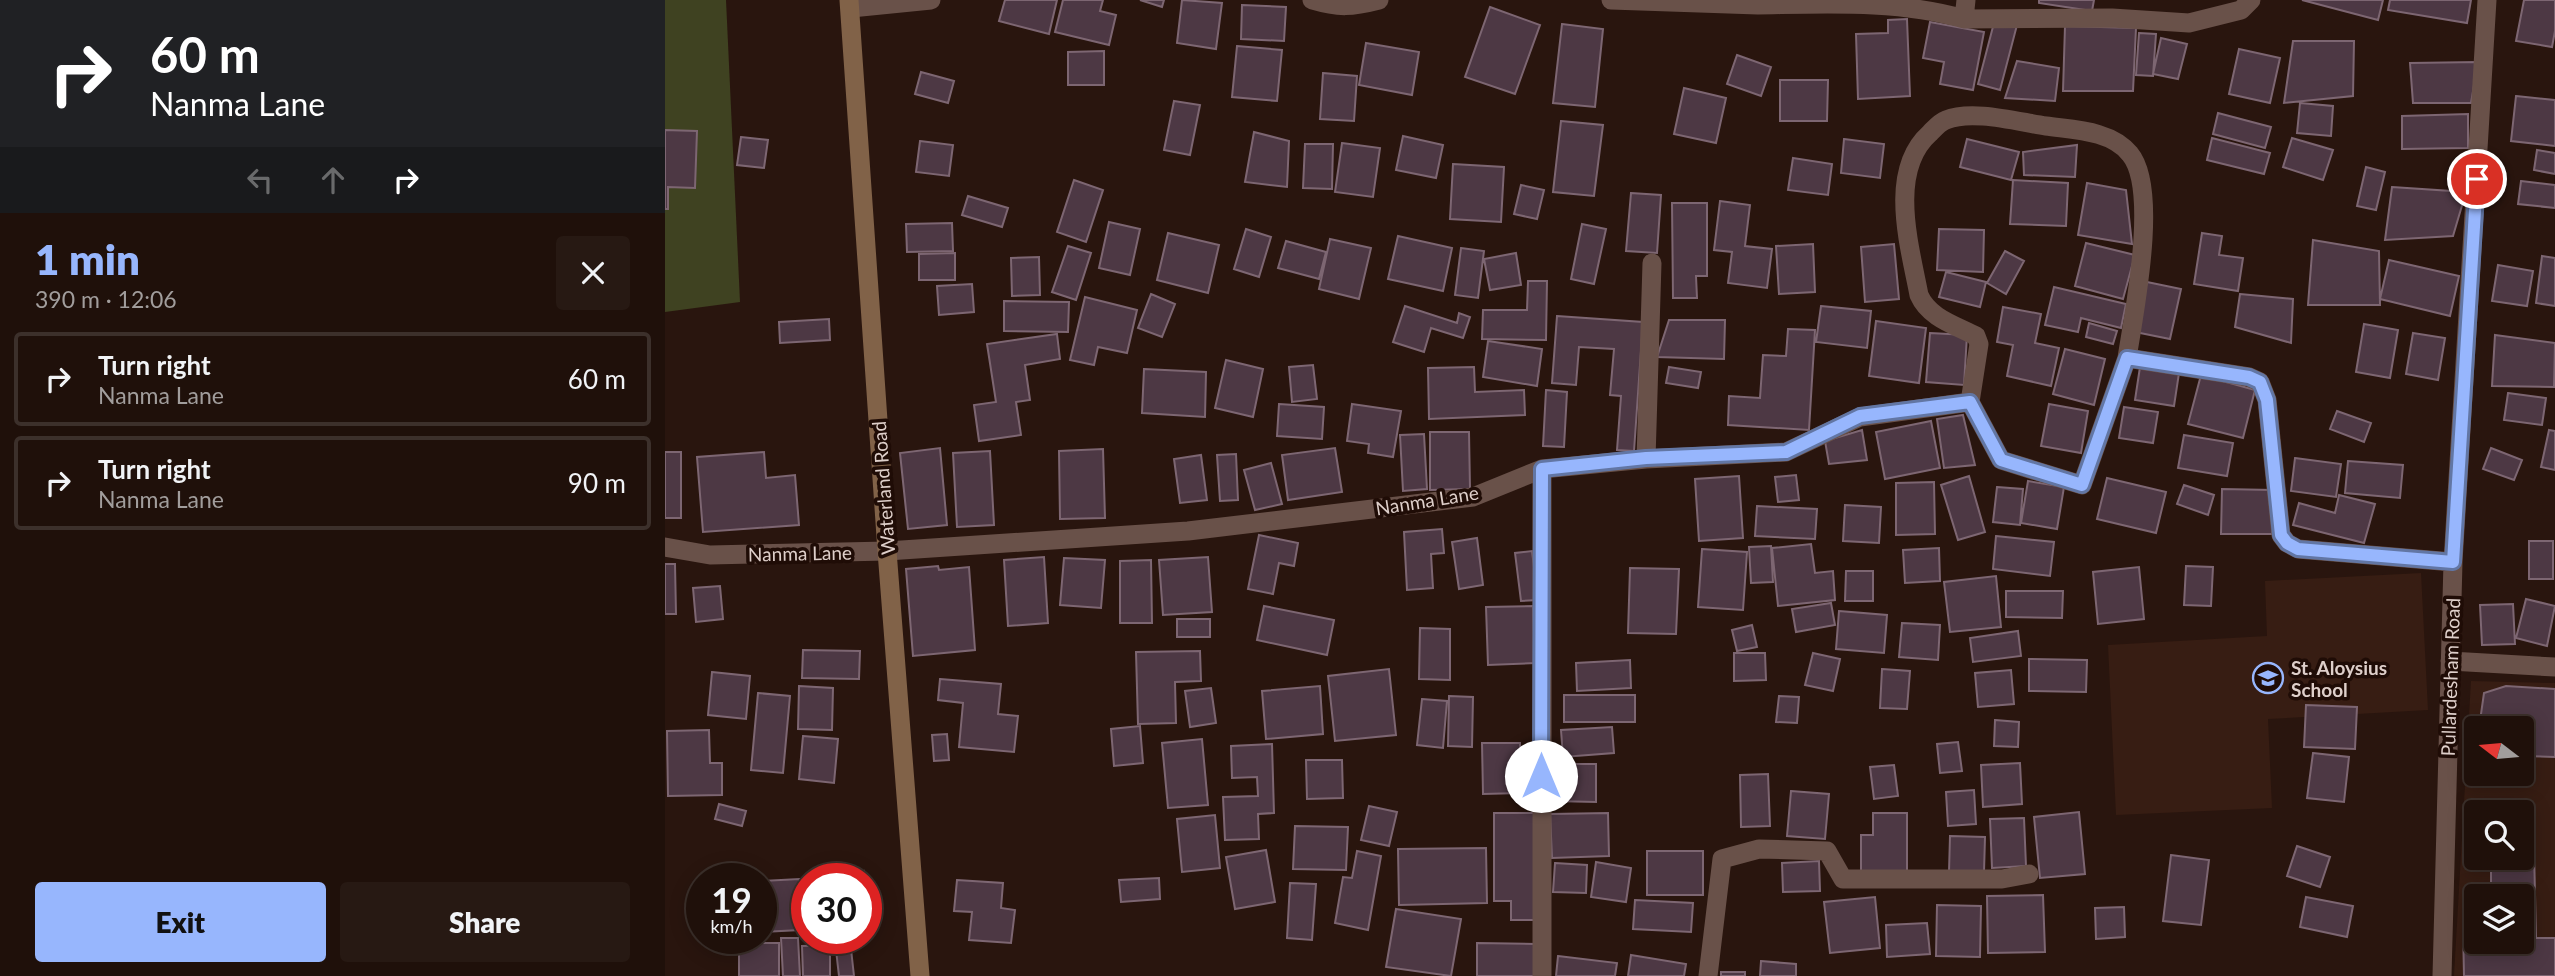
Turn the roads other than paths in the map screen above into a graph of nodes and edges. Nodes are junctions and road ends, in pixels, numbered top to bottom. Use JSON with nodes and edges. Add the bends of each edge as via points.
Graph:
{"nodes":[{"id":1,"x":931,"y":0,"type":"edge"},
{"id":2,"x":1311,"y":0,"type":"edge"},
{"id":3,"x":1379,"y":0,"type":"edge"},
{"id":4,"x":1611,"y":0,"type":"edge"},
{"id":5,"x":2251,"y":0,"type":"edge"},
{"id":6,"x":2487,"y":0,"type":"edge"},
{"id":7,"x":1758,"y":3,"type":"edge"},
{"id":8,"x":850,"y":4,"type":"edge"},
{"id":9,"x":1965,"y":9,"type":"edge"},
{"id":10,"x":2113,"y":9,"type":"edge"},
{"id":11,"x":1652,"y":263,"type":"dead end"},
{"id":12,"x":2127,"y":358,"type":"junction"},
{"id":13,"x":1970,"y":402,"type":"junction"},
{"id":14,"x":1646,"y":458,"type":"junction"},
{"id":15,"x":1542,"y":469,"type":"junction"},
{"id":16,"x":665,"y":547,"type":"edge"},
{"id":17,"x":887,"y":551,"type":"junction"},
{"id":18,"x":2453,"y":562,"type":"junction"},
{"id":19,"x":2450,"y":661,"type":"junction"},
{"id":20,"x":2555,"y":667,"type":"edge"},
{"id":21,"x":2029,"y":874,"type":"dead end"},
{"id":22,"x":920,"y":976,"type":"edge"},
{"id":23,"x":1542,"y":976,"type":"edge"},
{"id":24,"x":1708,"y":976,"type":"edge"},
{"id":25,"x":2442,"y":976,"type":"edge"}],
"edges":[{"from":1,"to":8,"type":"street"},
{"from":2,"to":3,"type":"street","via":[[1352,7]]},
{"from":4,"to":7,"type":"street"},
{"from":5,"to":10,"type":"street","via":[[2241,10],[2189,23]]},
{"from":6,"to":18,"type":"street","name":"Pullardesham Road"},
{"from":7,"to":9,"type":"street","via":[[1877,3],[1947,13]]},
{"from":8,"to":17,"type":"main road","name":"Waterland Road"},
{"from":9,"to":10,"type":"street"},
{"from":11,"to":14,"type":"street"},
{"from":12,"to":13,"type":"street","via":[[2082,485],[2001,460]]},
{"from":12,"to":13,"type":"street","via":[[2141,262],[2142,205],[2140,176],[2130,154],[2112,139],[2092,133],[1974,116],[1945,120],[1922,140],[1908,171],[1903,208],[1924,306],[1976,336],[1979,345]]},
{"from":12,"to":18,"type":"street","via":[[2260,382],[2267,400],[2281,535],[2287,543],[2298,549]]},
{"from":13,"to":14,"type":"street","name":"Nanma Lane","via":[[1860,416],[1786,452]]},
{"from":14,"to":15,"type":"street","name":"Nanma Lane"},
{"from":15,"to":17,"type":"street","name":"Nanma Lane","via":[[1472,497],[1188,531]]},
{"from":15,"to":23,"type":"street"},
{"from":16,"to":17,"type":"street","name":"Nanma Lane","via":[[710,555]]},
{"from":17,"to":22,"type":"main road","name":"Waterland Road"},
{"from":18,"to":19,"type":"street","name":"Pullardesham Road"},
{"from":19,"to":20,"type":"street"},
{"from":19,"to":25,"type":"street","name":"Pullardesham Road"},
{"from":21,"to":24,"type":"street","via":[[2002,879],[1843,879],[1827,851],[1759,849],[1722,859]]}]}
